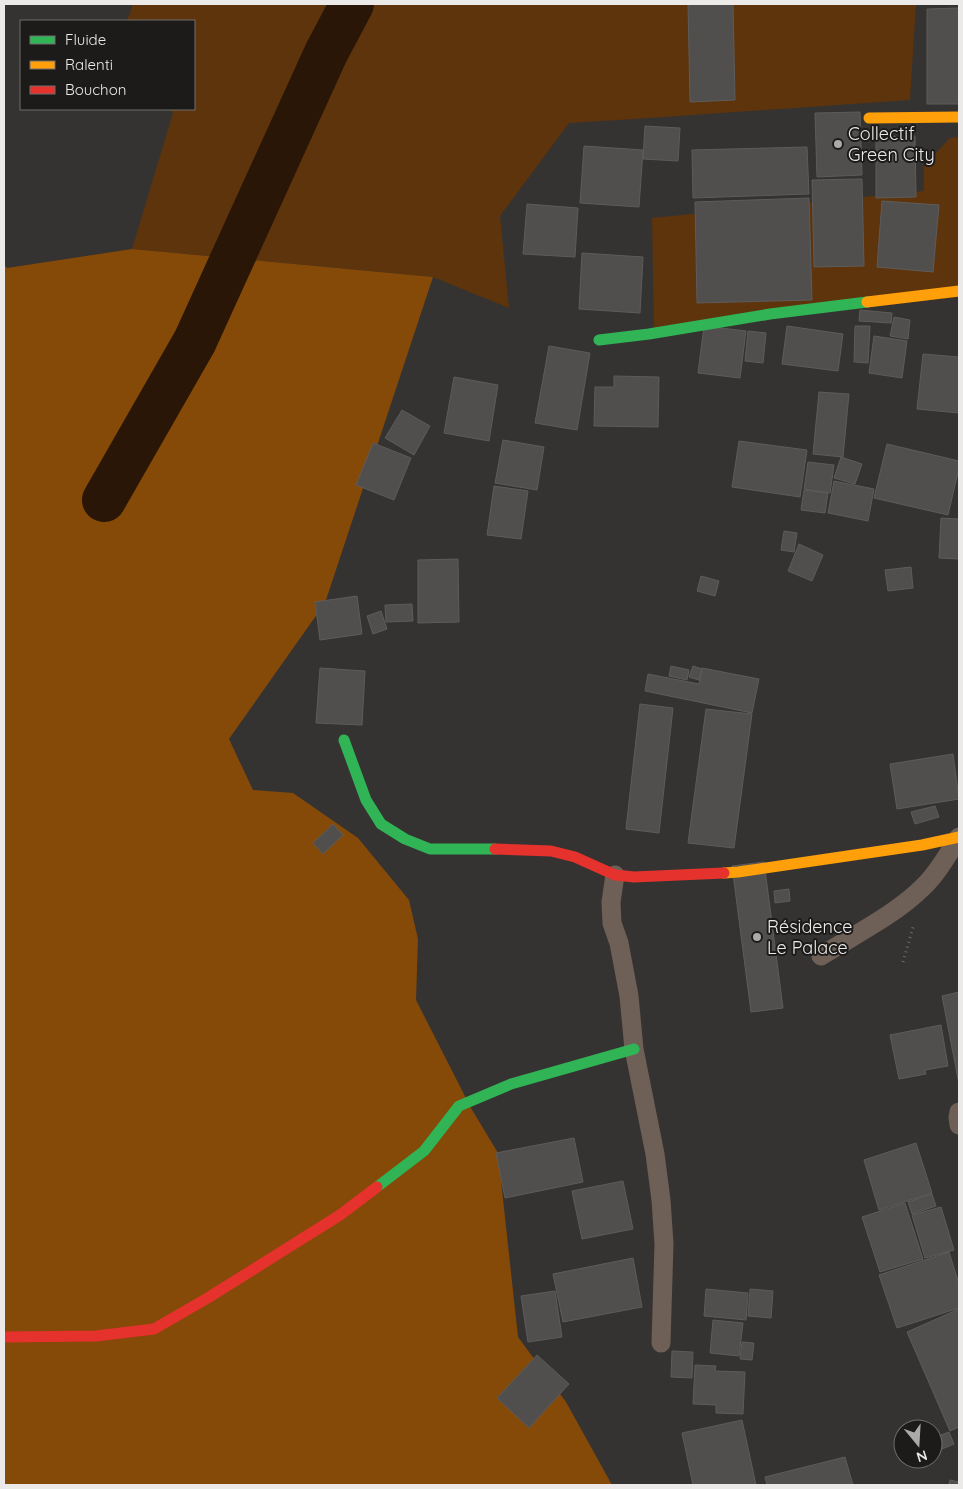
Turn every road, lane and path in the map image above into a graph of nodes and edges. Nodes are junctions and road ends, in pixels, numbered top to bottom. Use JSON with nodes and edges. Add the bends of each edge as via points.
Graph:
{"nodes":[{"id":1,"x":959,"y":117,"type":"edge"},
{"id":2,"x":869,"y":118,"type":"dead end"},
{"id":3,"x":959,"y":291,"type":"edge"},
{"id":4,"x":599,"y":340,"type":"dead end"},
{"id":5,"x":344,"y":740,"type":"dead end"},
{"id":6,"x":959,"y":837,"type":"edge"},
{"id":7,"x":615,"y":875,"type":"junction"},
{"id":8,"x":821,"y":956,"type":"dead end"},
{"id":9,"x":634,"y":1049,"type":"junction"},
{"id":10,"x":959,"y":1112,"type":"edge"},
{"id":11,"x":959,"y":1125,"type":"edge"},
{"id":12,"x":4,"y":1336,"type":"edge"},
{"id":13,"x":662,"y":1343,"type":"dead end"}],
"edges":[{"from":1,"to":2,"type":"street"},
{"from":3,"to":4,"type":"street","via":[[770,314]]},
{"from":5,"to":7,"type":"street","via":[[366,800],[381,824],[405,839],[430,849],[551,851],[575,857]]},
{"from":6,"to":7,"type":"street","via":[[738,872]]},
{"from":6,"to":8,"type":"street","via":[[924,887],[896,910]]},
{"from":7,"to":9,"type":"street","via":[[612,923],[630,996]]},
{"from":9,"to":12,"type":"street","via":[[511,1084],[459,1106],[424,1151],[340,1215],[154,1329],[96,1336]]},
{"from":9,"to":13,"type":"street","via":[[661,1200],[664,1244]]},
{"from":10,"to":11,"type":"street"}]}
